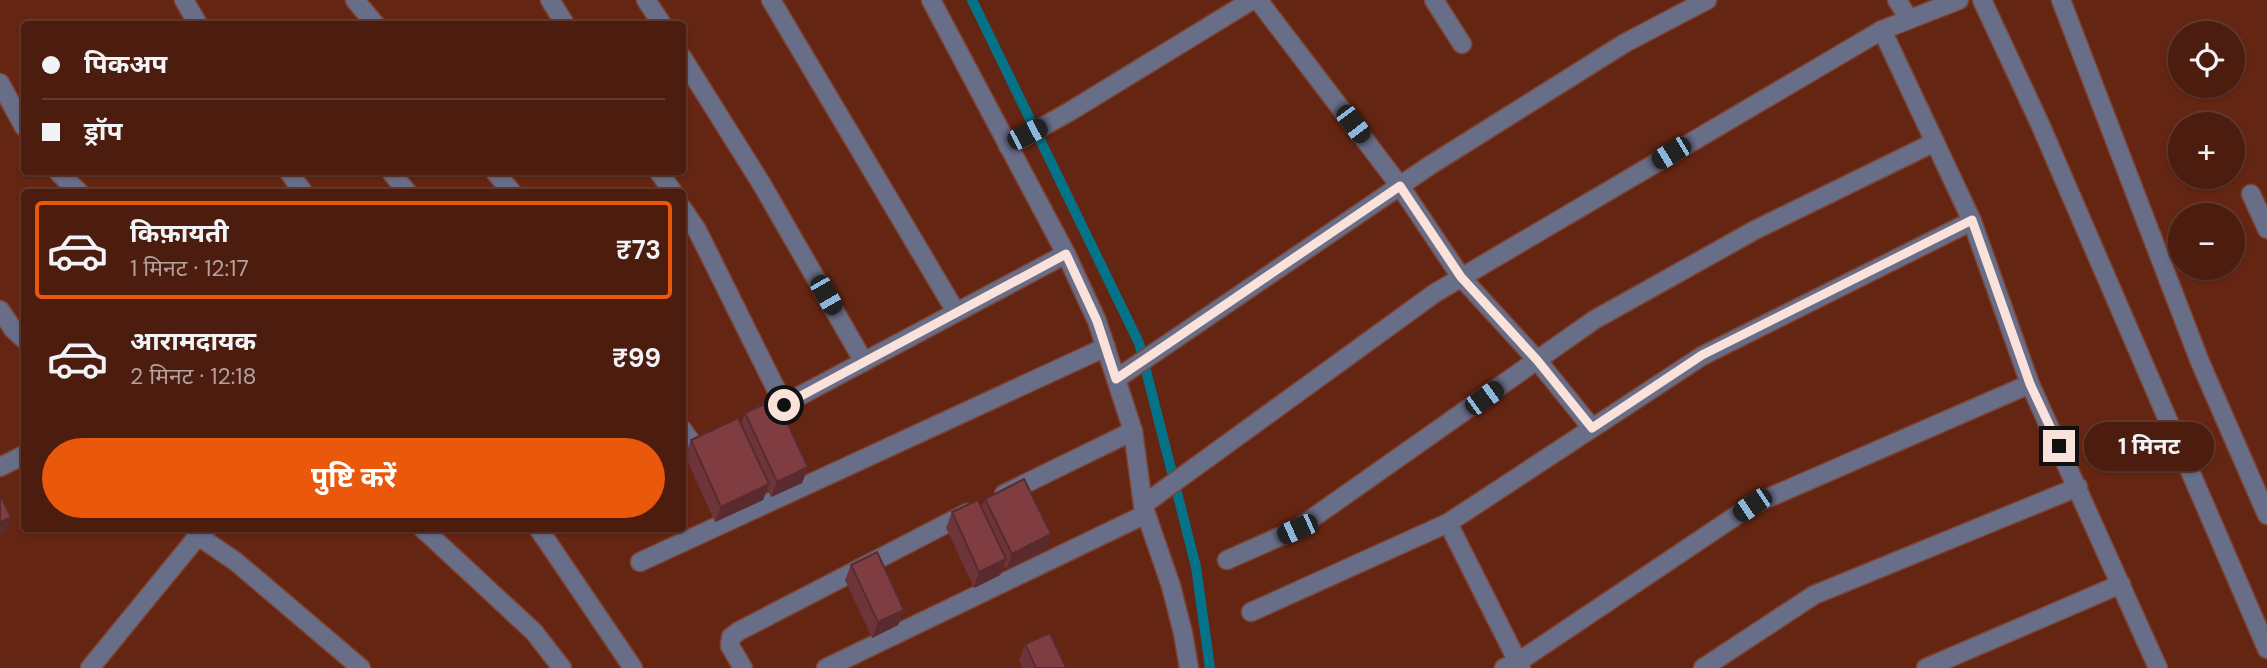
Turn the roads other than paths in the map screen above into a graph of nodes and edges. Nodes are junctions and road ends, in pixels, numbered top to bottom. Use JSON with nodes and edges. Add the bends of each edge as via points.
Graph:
{"nodes":[{"id":1,"x":184,"y":0,"type":"edge"},
{"id":2,"x":355,"y":0,"type":"edge"},
{"id":3,"x":550,"y":0,"type":"edge"},
{"id":4,"x":646,"y":0,"type":"edge"},
{"id":5,"x":771,"y":0,"type":"edge"},
{"id":6,"x":930,"y":0,"type":"edge"},
{"id":7,"x":1252,"y":0,"type":"edge"},
{"id":8,"x":1258,"y":0,"type":"edge"},
{"id":9,"x":1434,"y":0,"type":"edge"},
{"id":10,"x":1707,"y":0,"type":"edge"},
{"id":11,"x":1897,"y":0,"type":"edge"},
{"id":12,"x":1959,"y":0,"type":"edge"},
{"id":13,"x":1982,"y":0,"type":"edge"},
{"id":14,"x":2061,"y":0,"type":"edge"},
{"id":15,"x":1909,"y":19,"type":"junction"},
{"id":16,"x":196,"y":21,"type":"edge"},
{"id":17,"x":372,"y":21,"type":"edge"},
{"id":18,"x":563,"y":21,"type":"edge"},
{"id":19,"x":660,"y":21,"type":"edge"},
{"id":20,"x":1882,"y":30,"type":"junction"},
{"id":21,"x":1462,"y":44,"type":"dead end"},
{"id":22,"x":686,"y":63,"type":"edge"},
{"id":23,"x":0,"y":83,"type":"edge"},
{"id":24,"x":21,"y":122,"type":"edge"},
{"id":25,"x":1935,"y":142,"type":"junction"},
{"id":26,"x":1008,"y":146,"type":"junction"},
{"id":27,"x":61,"y":175,"type":"edge"},
{"id":28,"x":393,"y":175,"type":"edge"},
{"id":29,"x":498,"y":175,"type":"edge"},
{"id":30,"x":1400,"y":186,"type":"junction"},
{"id":31,"x":76,"y":189,"type":"edge"},
{"id":32,"x":405,"y":189,"type":"edge"},
{"id":33,"x":509,"y":189,"type":"edge"},
{"id":34,"x":2251,"y":194,"type":"dead end"},
{"id":35,"x":686,"y":214,"type":"edge"},
{"id":36,"x":1972,"y":220,"type":"junction"},
{"id":37,"x":2267,"y":229,"type":"edge"},
{"id":38,"x":1066,"y":254,"type":"junction"},
{"id":39,"x":1461,"y":277,"type":"junction"},
{"id":40,"x":0,"y":310,"type":"edge"},
{"id":41,"x":956,"y":312,"type":"junction"},
{"id":42,"x":21,"y":337,"type":"edge"},
{"id":43,"x":1106,"y":347,"type":"junction"},
{"id":44,"x":1537,"y":360,"type":"junction"},
{"id":45,"x":864,"y":362,"type":"junction"},
{"id":46,"x":1122,"y":374,"type":"junction"},
{"id":47,"x":2030,"y":384,"type":"junction"},
{"id":48,"x":784,"y":405,"type":"junction"},
{"id":49,"x":740,"y":428,"type":"edge"},
{"id":50,"x":1592,"y":428,"type":"junction"},
{"id":51,"x":1133,"y":431,"type":"junction"},
{"id":52,"x":686,"y":435,"type":"edge"},
{"id":53,"x":696,"y":451,"type":"edge"},
{"id":54,"x":21,"y":456,"type":"edge"},
{"id":55,"x":0,"y":467,"type":"edge"},
{"id":56,"x":2078,"y":487,"type":"junction"},
{"id":57,"x":1147,"y":506,"type":"junction"},
{"id":58,"x":2267,"y":515,"type":"edge"},
{"id":59,"x":1448,"y":523,"type":"junction"},
{"id":60,"x":199,"y":532,"type":"edge"},
{"id":61,"x":201,"y":532,"type":"edge"},
{"id":62,"x":426,"y":532,"type":"edge"},
{"id":63,"x":541,"y":532,"type":"edge"},
{"id":64,"x":1227,"y":560,"type":"dead end"},
{"id":65,"x":640,"y":562,"type":"dead end"},
{"id":66,"x":2121,"y":584,"type":"junction"},
{"id":67,"x":1251,"y":612,"type":"dead end"},
{"id":68,"x":2267,"y":649,"type":"edge"},
{"id":69,"x":1713,"y":665,"type":"edge"},
{"id":70,"x":1515,"y":666,"type":"edge"},
{"id":71,"x":90,"y":668,"type":"edge"},
{"id":72,"x":361,"y":668,"type":"edge"},
{"id":73,"x":562,"y":668,"type":"edge"},
{"id":74,"x":633,"y":668,"type":"edge"},
{"id":75,"x":743,"y":668,"type":"edge"},
{"id":76,"x":826,"y":668,"type":"edge"},
{"id":77,"x":1188,"y":668,"type":"edge"},
{"id":78,"x":1926,"y":668,"type":"edge"},
{"id":79,"x":2158,"y":668,"type":"edge"}],
"edges":[{"from":1,"to":16,"type":"street"},
{"from":2,"to":17,"type":"street"},
{"from":3,"to":18,"type":"street"},
{"from":4,"to":19,"type":"street"},
{"from":5,"to":41,"type":"street"},
{"from":6,"to":26,"type":"street"},
{"from":7,"to":26,"type":"street"},
{"from":8,"to":30,"type":"street"},
{"from":9,"to":21,"type":"street"},
{"from":10,"to":30,"type":"street","via":[[1625,43]]},
{"from":11,"to":15,"type":"street"},
{"from":12,"to":15,"type":"street"},
{"from":13,"to":68,"type":"street"},
{"from":14,"to":58,"type":"street","via":[[2200,362]]},
{"from":15,"to":20,"type":"street"},
{"from":20,"to":25,"type":"street"},
{"from":20,"to":39,"type":"street"},
{"from":22,"to":45,"type":"street"},
{"from":23,"to":24,"type":"street"},
{"from":25,"to":36,"type":"street"},
{"from":25,"to":44,"type":"street","via":[[1755,230],[1594,320]]},
{"from":26,"to":38,"type":"street"},
{"from":27,"to":31,"type":"street"},
{"from":28,"to":32,"type":"street"},
{"from":29,"to":33,"type":"street"},
{"from":30,"to":39,"type":"street"},
{"from":30,"to":46,"type":"street"},
{"from":34,"to":37,"type":"street"},
{"from":35,"to":48,"type":"street"},
{"from":36,"to":47,"type":"street"},
{"from":36,"to":50,"type":"street","via":[[1702,355]]},
{"from":38,"to":41,"type":"street"},
{"from":38,"to":43,"type":"street"},
{"from":39,"to":44,"type":"street"},
{"from":39,"to":57,"type":"street"},
{"from":40,"to":42,"type":"street"},
{"from":41,"to":45,"type":"street"},
{"from":43,"to":46,"type":"street"},
{"from":43,"to":65,"type":"street"},
{"from":44,"to":50,"type":"street"},
{"from":44,"to":64,"type":"street","via":[[1297,529]]},
{"from":45,"to":48,"type":"street"},
{"from":46,"to":51,"type":"street"},
{"from":47,"to":56,"type":"street"},
{"from":47,"to":70,"type":"street","via":[[1752,505]]},
{"from":48,"to":49,"type":"street"},
{"from":50,"to":59,"type":"street"},
{"from":51,"to":57,"type":"street"},
{"from":51,"to":75,"type":"street","via":[[739,631],[731,637],[730,646]]},
{"from":52,"to":53,"type":"street"},
{"from":54,"to":55,"type":"street"},
{"from":56,"to":66,"type":"street"},
{"from":56,"to":69,"type":"street","via":[[1814,595]]},
{"from":57,"to":76,"type":"street"},
{"from":57,"to":77,"type":"street","via":[[1184,633]]},
{"from":59,"to":67,"type":"street"},
{"from":59,"to":70,"type":"street"},
{"from":60,"to":71,"type":"street"},
{"from":61,"to":72,"type":"street"},
{"from":62,"to":73,"type":"street","via":[[534,632]]},
{"from":63,"to":74,"type":"street"},
{"from":66,"to":78,"type":"street"},
{"from":66,"to":79,"type":"street"}]}
